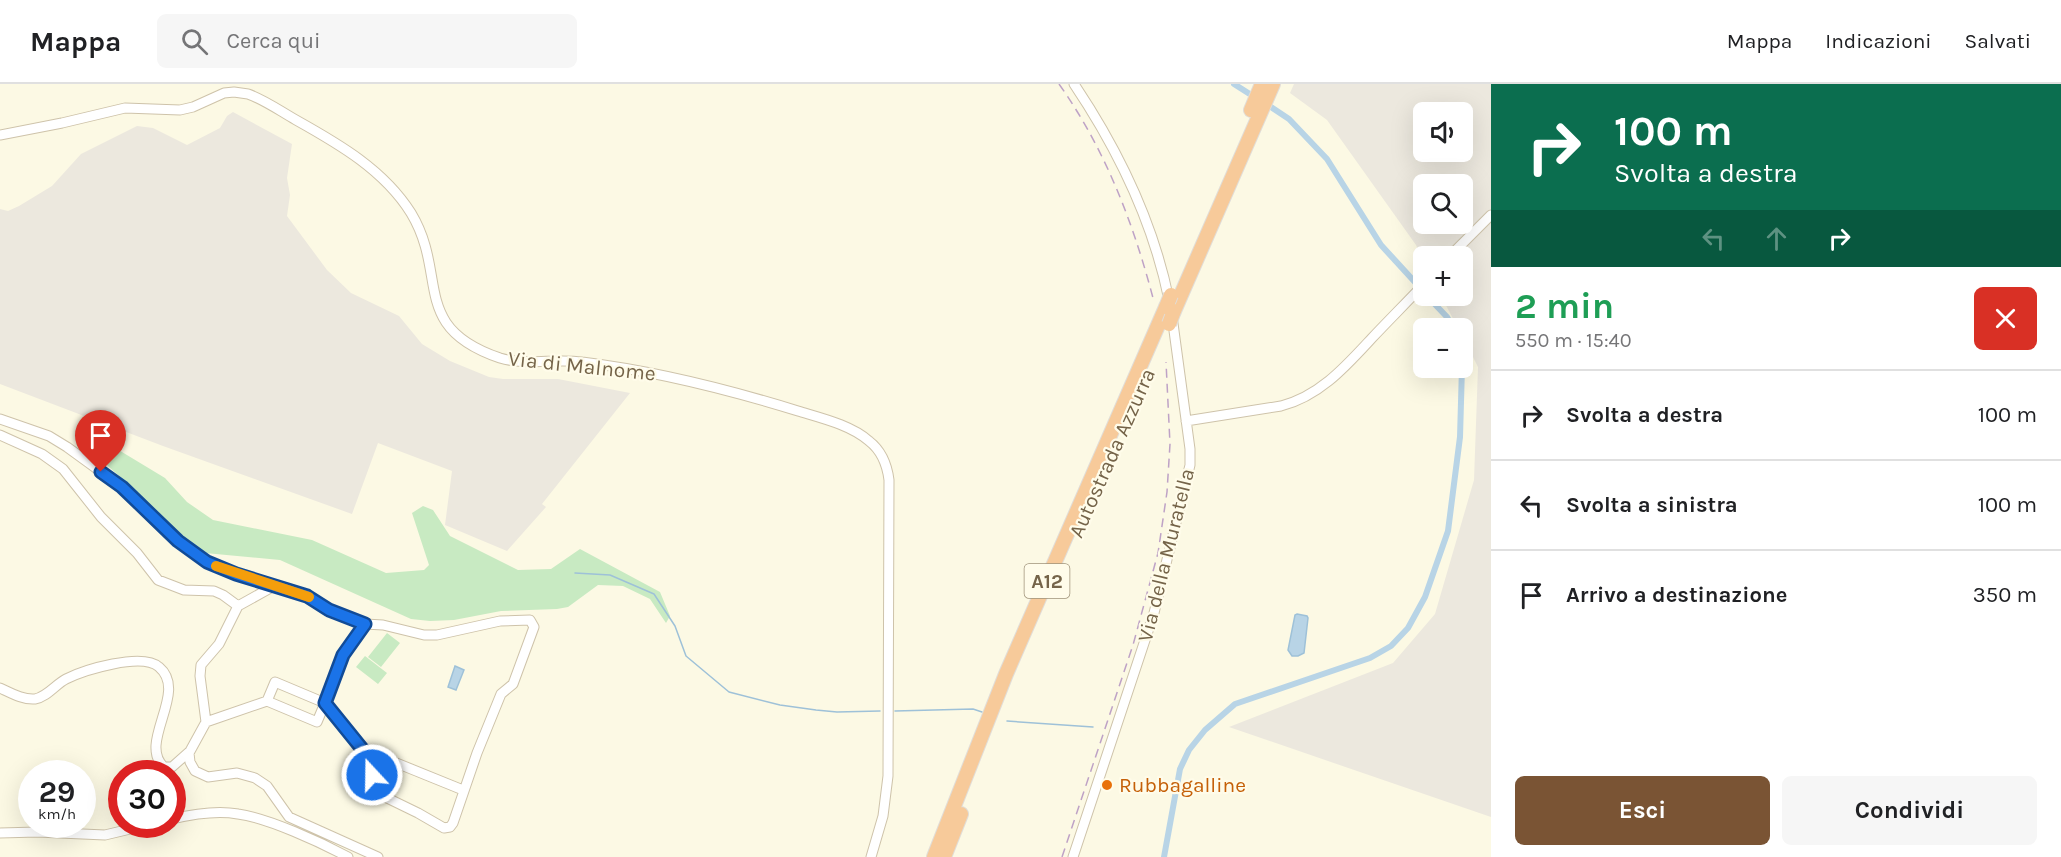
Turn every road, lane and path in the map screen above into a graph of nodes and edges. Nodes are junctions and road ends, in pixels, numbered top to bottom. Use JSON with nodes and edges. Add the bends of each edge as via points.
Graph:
{"nodes":[{"id":1,"x":1074,"y":84,"type":"edge"},
{"id":2,"x":1266,"y":86,"type":"edge"},
{"id":3,"x":0,"y":135,"type":"edge"},
{"id":4,"x":1491,"y":215,"type":"edge"},
{"id":5,"x":1460,"y":246,"type":"edge"},
{"id":6,"x":1413,"y":296,"type":"edge"},
{"id":7,"x":1170,"y":309,"type":"junction"},
{"id":8,"x":0,"y":419,"type":"edge"},
{"id":9,"x":1186,"y":421,"type":"junction"},
{"id":10,"x":0,"y":435,"type":"edge"},
{"id":11,"x":274,"y":586,"type":"junction"},
{"id":12,"x":238,"y":606,"type":"junction"},
{"id":13,"x":365,"y":624,"type":"junction"},
{"id":14,"x":0,"y":688,"type":"edge"},
{"id":15,"x":267,"y":701,"type":"junction"},
{"id":16,"x":325,"y":703,"type":"junction"},
{"id":17,"x":206,"y":722,"type":"junction"},
{"id":18,"x":190,"y":751,"type":"junction"},
{"id":19,"x":389,"y":760,"type":"dead end"},
{"id":20,"x":463,"y":790,"type":"junction"},
{"id":21,"x":186,"y":817,"type":"edge"},
{"id":22,"x":0,"y":833,"type":"edge"},
{"id":23,"x":108,"y":834,"type":"edge"},
{"id":24,"x":348,"y":857,"type":"edge"},
{"id":25,"x":378,"y":857,"type":"edge"},
{"id":26,"x":871,"y":857,"type":"edge"},
{"id":27,"x":934,"y":857,"type":"edge"},
{"id":28,"x":944,"y":857,"type":"edge"},
{"id":29,"x":1073,"y":857,"type":"edge"}],
"edges":[{"from":1,"to":9,"type":"street","name":"Via della Muratella","via":[[1121,163],[1153,235],[1171,308]]},
{"from":2,"to":7,"type":"highway","name":"Autostrada Azzurra","number":"A12"},
{"from":3,"to":26,"type":"street","name":"Via di Malnome","via":[[116,109],[180,110],[224,93],[248,94],[346,149],[389,185],[418,227],[444,321],[464,340],[505,359],[580,362],[657,373],[732,391],[836,423],[871,441],[885,461],[889,480],[888,776],[883,816]]},
{"from":4,"to":5,"type":"street"},
{"from":6,"to":9,"type":"street","via":[[1338,374],[1314,392],[1281,406]]},
{"from":7,"to":27,"type":"highway","name":"Autostrada Azzurra","number":"A12","via":[[1006,674]]},
{"from":7,"to":28,"type":"highway","name":"Autostrada Azzurra","number":"A12","via":[[1015,676]]},
{"from":8,"to":11,"type":"street","via":[[49,436],[67,447],[122,487],[198,557]]},
{"from":9,"to":29,"type":"street","name":"Via della Muratella","via":[[1190,465],[1154,613]]},
{"from":10,"to":12,"type":"street","via":[[42,454],[63,469],[158,580],[184,590],[217,592]]},
{"from":11,"to":12,"type":"street"},
{"from":11,"to":13,"type":"street","via":[[307,596],[329,610]]},
{"from":12,"to":17,"type":"street","via":[[219,644],[201,665]]},
{"from":13,"to":16,"type":"street","via":[[343,655]]},
{"from":13,"to":20,"type":"street","via":[[430,636],[505,620],[533,623],[513,684],[501,694]]},
{"from":14,"to":18,"type":"street","via":[[24,698],[36,698],[64,680],[86,672],[116,663],[149,662],[164,672],[169,690],[158,738],[159,761],[173,767]]},
{"from":15,"to":16,"type":"street","via":[[275,682]]},
{"from":15,"to":16,"type":"street","via":[[317,722]]},
{"from":15,"to":17,"type":"street"},
{"from":16,"to":20,"type":"street","via":[[363,750],[383,797],[447,828],[453,823]]},
{"from":17,"to":18,"type":"street"},
{"from":18,"to":25,"type":"street","via":[[190,764],[199,774],[255,778],[267,786],[289,817]]},
{"from":19,"to":20,"type":"street"},
{"from":21,"to":24,"type":"street","via":[[225,813],[249,816]]},
{"from":22,"to":23,"type":"street"}]}
